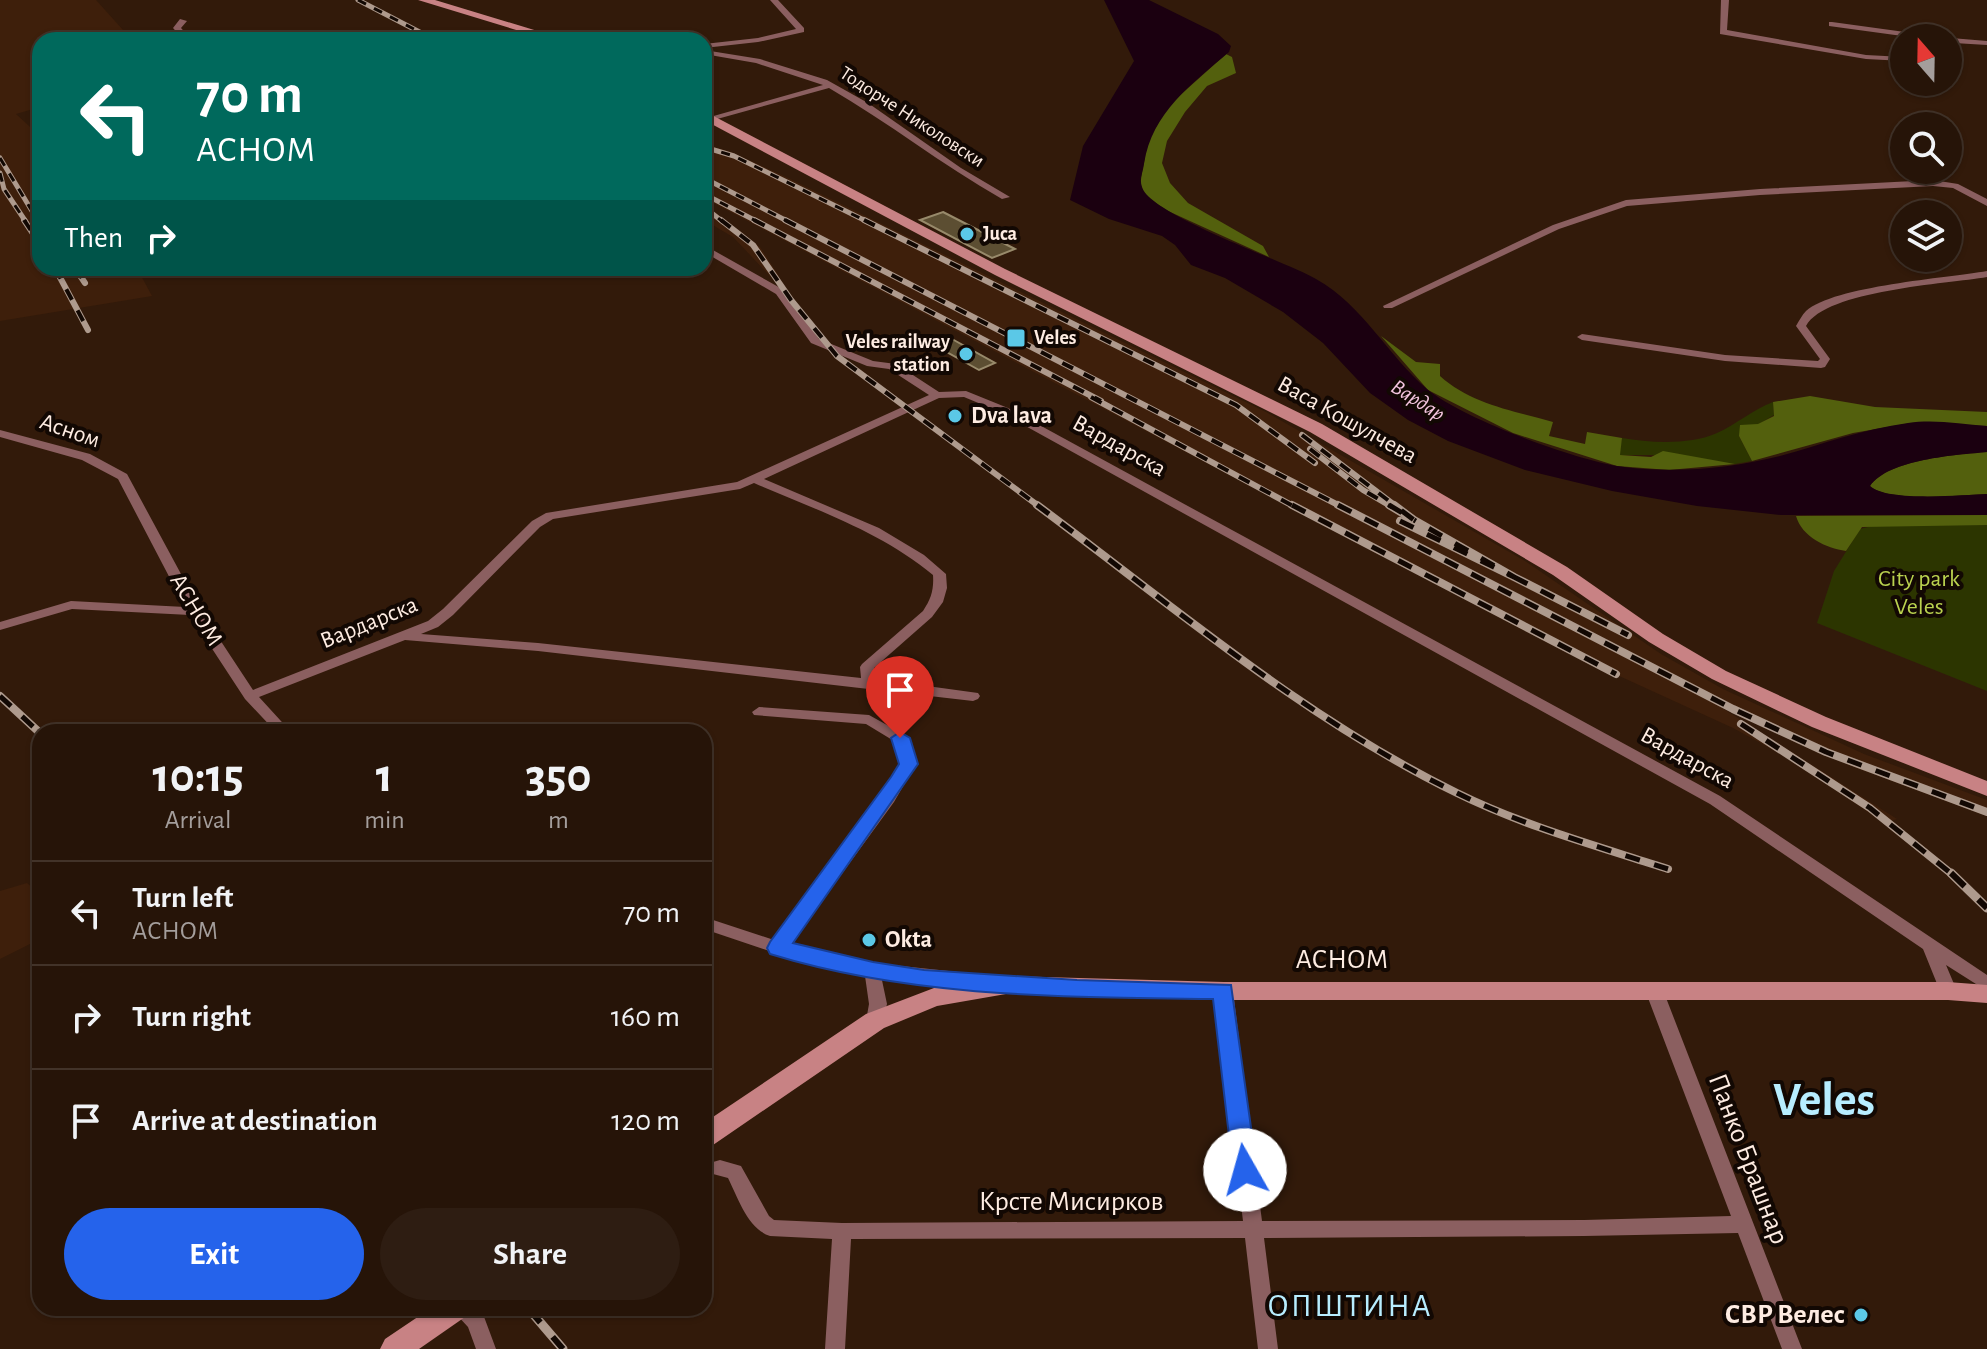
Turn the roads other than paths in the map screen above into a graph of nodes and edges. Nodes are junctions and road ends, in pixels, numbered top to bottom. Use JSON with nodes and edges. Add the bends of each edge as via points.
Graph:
{"nodes":[{"id":1,"x":423,"y":0,"type":"edge"},
{"id":2,"x":774,"y":0,"type":"edge"},
{"id":3,"x":1725,"y":0,"type":"edge"},
{"id":4,"x":183,"y":21,"type":"dead end"},
{"id":5,"x":1832,"y":24,"type":"dead end"},
{"id":6,"x":181,"y":32,"type":"edge"},
{"id":7,"x":533,"y":32,"type":"edge"},
{"id":8,"x":1890,"y":32,"type":"edge"},
{"id":9,"x":1962,"y":41,"type":"edge"},
{"id":10,"x":1987,"y":43,"type":"edge"},
{"id":11,"x":712,"y":48,"type":"edge"},
{"id":12,"x":712,"y":51,"type":"edge"},
{"id":13,"x":1890,"y":58,"type":"edge"},
{"id":14,"x":830,"y":85,"type":"junction"},
{"id":15,"x":712,"y":116,"type":"edge"},
{"id":16,"x":712,"y":119,"type":"edge"},
{"id":17,"x":1005,"y":197,"type":"dead end"},
{"id":18,"x":1987,"y":203,"type":"edge"},
{"id":19,"x":712,"y":253,"type":"edge"},
{"id":20,"x":1987,"y":274,"type":"edge"},
{"id":21,"x":1388,"y":306,"type":"dead end"},
{"id":22,"x":1582,"y":337,"type":"dead end"},
{"id":23,"x":937,"y":395,"type":"junction"},
{"id":24,"x":0,"y":433,"type":"edge"},
{"id":25,"x":123,"y":477,"type":"joint"},
{"id":26,"x":755,"y":479,"type":"junction"},
{"id":27,"x":194,"y":611,"type":"junction"},
{"id":28,"x":0,"y":626,"type":"edge"},
{"id":29,"x":405,"y":636,"type":"junction"},
{"id":30,"x":869,"y":683,"type":"junction"},
{"id":31,"x":250,"y":696,"type":"junction"},
{"id":32,"x":973,"y":696,"type":"dead end"},
{"id":33,"x":759,"y":712,"type":"dead end"},
{"id":34,"x":276,"y":724,"type":"edge"},
{"id":35,"x":1987,"y":789,"type":"edge"},
{"id":36,"x":712,"y":926,"type":"edge"},
{"id":37,"x":778,"y":948,"type":"junction"},
{"id":38,"x":1931,"y":948,"type":"junction"},
{"id":39,"x":873,"y":971,"type":"junction"},
{"id":40,"x":1987,"y":984,"type":"edge"},
{"id":41,"x":1006,"y":985,"type":"junction"},
{"id":42,"x":1654,"y":990,"type":"junction"},
{"id":43,"x":1224,"y":991,"type":"junction"},
{"id":44,"x":1948,"y":991,"type":"junction"},
{"id":45,"x":1987,"y":994,"type":"edge"},
{"id":46,"x":875,"y":1021,"type":"junction"},
{"id":47,"x":712,"y":1132,"type":"edge"},
{"id":48,"x":720,"y":1168,"type":"dead end"},
{"id":49,"x":1744,"y":1224,"type":"junction"},
{"id":50,"x":1252,"y":1229,"type":"junction"},
{"id":51,"x":842,"y":1231,"type":"junction"},
{"id":52,"x":443,"y":1316,"type":"edge"},
{"id":53,"x":471,"y":1316,"type":"edge"},
{"id":54,"x":400,"y":1346,"type":"edge"},
{"id":55,"x":486,"y":1349,"type":"edge"},
{"id":56,"x":835,"y":1349,"type":"edge"},
{"id":57,"x":1268,"y":1349,"type":"edge"},
{"id":58,"x":1792,"y":1349,"type":"edge"}],
"edges":[{"from":1,"to":7,"type":"main road"},
{"from":2,"to":11,"type":"street","via":[[801,30]]},
{"from":3,"to":13,"type":"street","via":[[1723,32]]},
{"from":4,"to":6,"type":"street","via":[[177,28]]},
{"from":5,"to":8,"type":"street"},
{"from":9,"to":10,"type":"street"},
{"from":12,"to":14,"type":"street","name":"Тодорче Николовски"},
{"from":14,"to":15,"type":"street"},
{"from":14,"to":17,"type":"street","name":"Тодорче Николовски"},
{"from":16,"to":35,"type":"main road","name":"Васа Кошулчева","via":[[1000,272],[1316,428],[1560,571],[1719,675],[1819,722]]},
{"from":18,"to":21,"type":"street","via":[[1953,185],[1933,183],[1626,203],[1547,231]]},
{"from":19,"to":23,"type":"street","via":[[780,292],[815,341],[871,364],[892,366]]},
{"from":20,"to":22,"type":"street","via":[[1815,309],[1801,326],[1825,359],[1821,365],[1725,358]]},
{"from":23,"to":26,"type":"street","name":"Вардарска"},
{"from":23,"to":38,"type":"street","name":"Вардарска","via":[[966,394],[1004,410],[1701,792]]},
{"from":24,"to":25,"type":"street","name":"Асном","via":[[86,457]]},
{"from":25,"to":27,"type":"street","name":"АСНОМ"},
{"from":26,"to":29,"type":"street","name":"Вардарска","via":[[721,490],[550,516],[448,612]]},
{"from":26,"to":30,"type":"street","via":[[865,527],[912,552],[939,574],[941,586],[930,615],[867,667]]},
{"from":27,"to":28,"type":"street","via":[[71,605]]},
{"from":27,"to":31,"type":"street","name":"АСНОМ"},
{"from":29,"to":30,"type":"street"},
{"from":29,"to":31,"type":"street","name":"Вардарска"},
{"from":30,"to":32,"type":"street"},
{"from":31,"to":34,"type":"street","name":"АСНОМ"},
{"from":33,"to":37,"type":"street","via":[[869,720],[900,738],[909,764]]},
{"from":36,"to":37,"type":"street","name":"АСНОМ"},
{"from":37,"to":39,"type":"street","name":"АСНОМ"},
{"from":38,"to":40,"type":"street","name":"Вардарска"},
{"from":38,"to":44,"type":"street"},
{"from":39,"to":41,"type":"street","name":"АСНОМ"},
{"from":39,"to":46,"type":"street"},
{"from":41,"to":43,"type":"main road","name":"АСНОМ"},
{"from":41,"to":46,"type":"main road","via":[[934,997]]},
{"from":42,"to":43,"type":"main road","name":"АСНОМ"},
{"from":42,"to":44,"type":"main road","name":"АСНОМ"},
{"from":42,"to":49,"type":"street","name":"Панко Брашнар"},
{"from":43,"to":50,"type":"street"},
{"from":44,"to":45,"type":"main road","name":"АСНОМ"},
{"from":46,"to":47,"type":"main road"},
{"from":48,"to":51,"type":"street","name":"Крсте Мисирков","via":[[734,1172],[770,1228]]},
{"from":49,"to":50,"type":"street","name":"Крсте Мисирков"},
{"from":49,"to":58,"type":"street","name":"Панко Брашнар"},
{"from":50,"to":51,"type":"street","name":"Крсте Мисирков"},
{"from":50,"to":57,"type":"street"},
{"from":51,"to":56,"type":"street"},
{"from":52,"to":54,"type":"main road"},
{"from":53,"to":55,"type":"street"}]}
